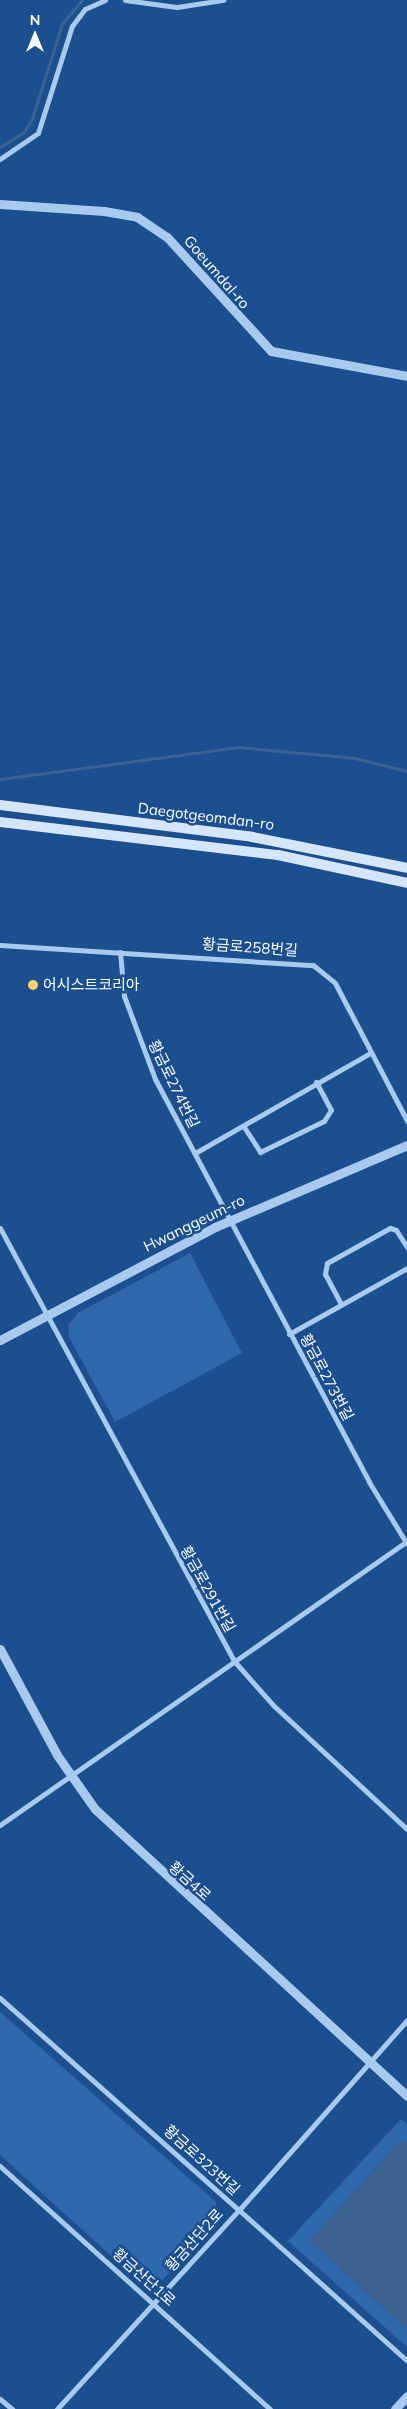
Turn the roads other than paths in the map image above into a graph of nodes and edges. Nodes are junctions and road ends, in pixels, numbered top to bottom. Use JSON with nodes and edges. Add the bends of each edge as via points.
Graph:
{"nodes":[{"id":1,"x":105,"y":0,"type":"edge"},
{"id":2,"x":125,"y":0,"type":"edge"},
{"id":3,"x":223,"y":0,"type":"edge"},
{"id":4,"x":0,"y":159,"type":"edge"},
{"id":5,"x":0,"y":204,"type":"edge"},
{"id":6,"x":407,"y":376,"type":"edge"},
{"id":7,"x":0,"y":805,"type":"edge"},
{"id":8,"x":0,"y":822,"type":"edge"},
{"id":9,"x":407,"y":868,"type":"edge"},
{"id":10,"x":407,"y":883,"type":"edge"},
{"id":11,"x":0,"y":945,"type":"edge"},
{"id":12,"x":120,"y":952,"type":"junction"},
{"id":13,"x":370,"y":1053,"type":"junction"},
{"id":14,"x":316,"y":1082,"type":"junction"},
{"id":15,"x":407,"y":1121,"type":"edge"},
{"id":16,"x":244,"y":1127,"type":"junction"},
{"id":17,"x":407,"y":1145,"type":"edge"},
{"id":18,"x":195,"y":1153,"type":"junction"},
{"id":19,"x":229,"y":1220,"type":"junction"},
{"id":20,"x":0,"y":1228,"type":"edge"},
{"id":21,"x":407,"y":1247,"type":"edge"},
{"id":22,"x":407,"y":1268,"type":"edge"},
{"id":23,"x":341,"y":1304,"type":"junction"},
{"id":24,"x":47,"y":1316,"type":"junction"},
{"id":25,"x":289,"y":1334,"type":"junction"},
{"id":26,"x":0,"y":1340,"type":"edge"},
{"id":27,"x":406,"y":1542,"type":"edge"},
{"id":28,"x":0,"y":1649,"type":"edge"},
{"id":29,"x":235,"y":1662,"type":"junction"},
{"id":30,"x":69,"y":1775,"type":"junction"},
{"id":31,"x":0,"y":1825,"type":"edge"},
{"id":32,"x":407,"y":1829,"type":"edge"},
{"id":33,"x":0,"y":1998,"type":"edge"},
{"id":34,"x":407,"y":2020,"type":"edge"},
{"id":35,"x":370,"y":2062,"type":"junction"},
{"id":36,"x":407,"y":2096,"type":"edge"},
{"id":37,"x":0,"y":2166,"type":"edge"},
{"id":38,"x":239,"y":2210,"type":"junction"},
{"id":39,"x":155,"y":2302,"type":"junction"},
{"id":40,"x":407,"y":2361,"type":"edge"},
{"id":41,"x":407,"y":2396,"type":"edge"},
{"id":42,"x":0,"y":2398,"type":"edge"},
{"id":43,"x":12,"y":2409,"type":"edge"},
{"id":44,"x":57,"y":2409,"type":"edge"},
{"id":45,"x":270,"y":2409,"type":"edge"},
{"id":46,"x":395,"y":2409,"type":"edge"}],
"edges":[{"from":1,"to":4,"type":"street","via":[[85,9],[72,26],[38,133]]},
{"from":2,"to":3,"type":"street","via":[[177,7]]},
{"from":5,"to":6,"type":"street","name":"Goeumdal-ro","via":[[104,211],[137,217],[167,237],[271,351]]},
{"from":7,"to":9,"type":"main road","name":"Daegotgeomdan-ro","via":[[252,837]]},
{"from":8,"to":10,"type":"main road","name":"Daegotgeomdan-ro","via":[[278,855]]},
{"from":11,"to":12,"type":"street","name":"황금로258번길"},
{"from":12,"to":13,"type":"street","name":"황금로258번길","via":[[312,965],[330,975]]},
{"from":12,"to":18,"type":"street","name":"황금로274번길","via":[[121,983],[138,1038]]},
{"from":13,"to":14,"type":"street"},
{"from":13,"to":15,"type":"street","name":"황금로258번길"},
{"from":14,"to":16,"type":"street"},
{"from":14,"to":16,"type":"street","via":[[331,1110],[324,1122],[260,1152]]},
{"from":16,"to":18,"type":"street"},
{"from":17,"to":19,"type":"street","name":"Hwanggeum-ro"},
{"from":18,"to":19,"type":"street","name":"황금로274번길"},
{"from":19,"to":24,"type":"street","name":"Hwanggeum-ro"},
{"from":19,"to":25,"type":"street","name":"황금로273번길"},
{"from":20,"to":24,"type":"street","name":"황금로291번길"},
{"from":21,"to":23,"type":"street","via":[[390,1228],[327,1263],[325,1274]]},
{"from":22,"to":23,"type":"street"},
{"from":23,"to":25,"type":"street"},
{"from":24,"to":26,"type":"street","name":"Hwanggeum-ro"},
{"from":24,"to":29,"type":"street","name":"황금로291번길"},
{"from":25,"to":27,"type":"street","name":"황금로273번길"},
{"from":27,"to":29,"type":"street"},
{"from":28,"to":30,"type":"street","name":"황금4로"},
{"from":29,"to":30,"type":"street"},
{"from":29,"to":32,"type":"street","name":"황금로291번길","via":[[273,1706]]},
{"from":30,"to":31,"type":"street"},
{"from":30,"to":35,"type":"street","name":"황금4로","via":[[128,1844]]},
{"from":33,"to":38,"type":"street","name":"황금로323번길"},
{"from":34,"to":35,"type":"street","name":"황금로323번길"},
{"from":35,"to":36,"type":"street","name":"황금4로"},
{"from":35,"to":38,"type":"street","name":"황금로323번길"},
{"from":37,"to":39,"type":"street","name":"황금산단1로"},
{"from":38,"to":39,"type":"street","name":"황금산단2로"},
{"from":38,"to":40,"type":"street","name":"황금산단2로"},
{"from":39,"to":44,"type":"street","name":"황금산단2로"},
{"from":39,"to":45,"type":"street","name":"황금산단1로"},
{"from":41,"to":46,"type":"street"},
{"from":42,"to":43,"type":"street"}]}
